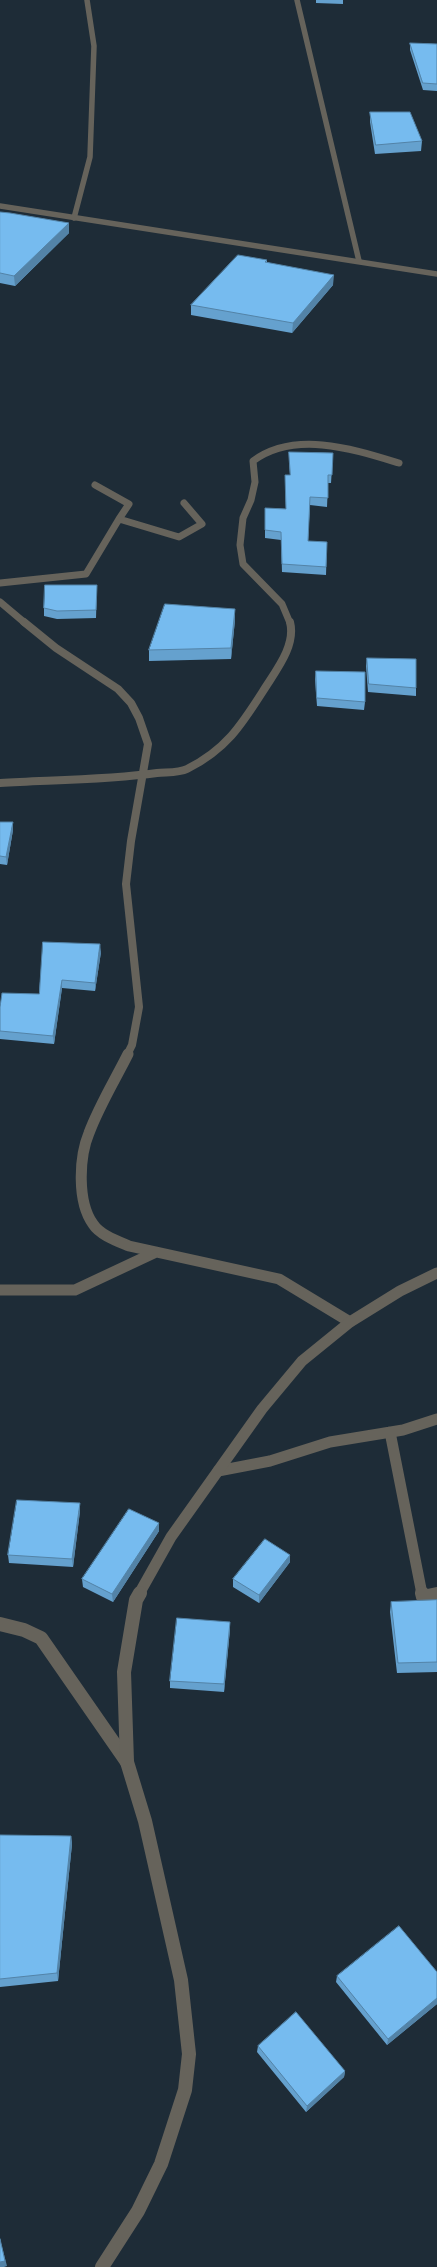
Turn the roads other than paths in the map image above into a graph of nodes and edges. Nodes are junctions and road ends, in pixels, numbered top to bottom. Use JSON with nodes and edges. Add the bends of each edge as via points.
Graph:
{"nodes":[{"id":1,"x":88,"y":0,"type":"edge"},
{"id":2,"x":297,"y":0,"type":"edge"},
{"id":3,"x":0,"y":206,"type":"edge"},
{"id":4,"x":74,"y":218,"type":"junction"},
{"id":5,"x":359,"y":261,"type":"junction"},
{"id":6,"x":437,"y":274,"type":"edge"},
{"id":7,"x":399,"y":462,"type":"dead end"},
{"id":8,"x":95,"y":485,"type":"dead end"},
{"id":9,"x":184,"y":503,"type":"dead end"},
{"id":10,"x":119,"y":519,"type":"junction"},
{"id":11,"x":0,"y":583,"type":"edge"},
{"id":12,"x":0,"y":602,"type":"edge"},
{"id":13,"x":144,"y":775,"type":"junction"},
{"id":14,"x":0,"y":783,"type":"edge"},
{"id":15,"x":156,"y":1252,"type":"junction"},
{"id":16,"x":437,"y":1273,"type":"edge"},
{"id":17,"x":0,"y":1290,"type":"edge"},
{"id":18,"x":350,"y":1322,"type":"junction"},
{"id":19,"x":437,"y":1419,"type":"edge"},
{"id":20,"x":390,"y":1432,"type":"junction"},
{"id":21,"x":218,"y":1471,"type":"junction"},
{"id":22,"x":437,"y":1594,"type":"edge"},
{"id":23,"x":0,"y":1624,"type":"edge"},
{"id":24,"x":127,"y":1762,"type":"junction"},
{"id":25,"x":102,"y":2267,"type":"edge"}],
"edges":[{"from":1,"to":4,"type":"street","via":[[94,46],[90,157]]},
{"from":2,"to":5,"type":"street"},
{"from":3,"to":4,"type":"street"},
{"from":4,"to":5,"type":"street"},
{"from":5,"to":6,"type":"street"},
{"from":7,"to":13,"type":"street","via":[[348,448],[306,445],[265,451],[254,461],[255,482],[252,500],[243,518],[240,545],[243,564],[282,604],[292,630],[288,647],[240,728],[211,755],[185,770]]},
{"from":8,"to":10,"type":"street","via":[[129,504]]},
{"from":9,"to":10,"type":"street","via":[[202,524],[179,537]]},
{"from":10,"to":11,"type":"street","via":[[86,574]]},
{"from":12,"to":13,"type":"street","via":[[56,648],[118,689],[131,703],[148,744]]},
{"from":13,"to":14,"type":"street"},
{"from":13,"to":15,"type":"street","via":[[131,841],[126,884],[139,1007],[132,1045],[88,1134],[81,1173],[83,1202],[93,1225],[109,1237],[129,1246]]},
{"from":15,"to":17,"type":"street","via":[[75,1290]]},
{"from":15,"to":18,"type":"street","via":[[279,1279]]},
{"from":16,"to":18,"type":"street","via":[[400,1291]]},
{"from":18,"to":21,"type":"street","via":[[302,1361],[262,1409]]},
{"from":19,"to":20,"type":"street"},
{"from":20,"to":21,"type":"street","via":[[330,1442],[270,1462]]},
{"from":20,"to":22,"type":"street","via":[[423,1597]]},
{"from":21,"to":24,"type":"street","via":[[171,1536],[136,1600],[124,1672]]},
{"from":23,"to":24,"type":"street","via":[[24,1630],[41,1638]]},
{"from":24,"to":25,"type":"street","via":[[145,1821],[181,1980],[189,2054],[185,2090],[161,2164],[138,2211]]}]}
